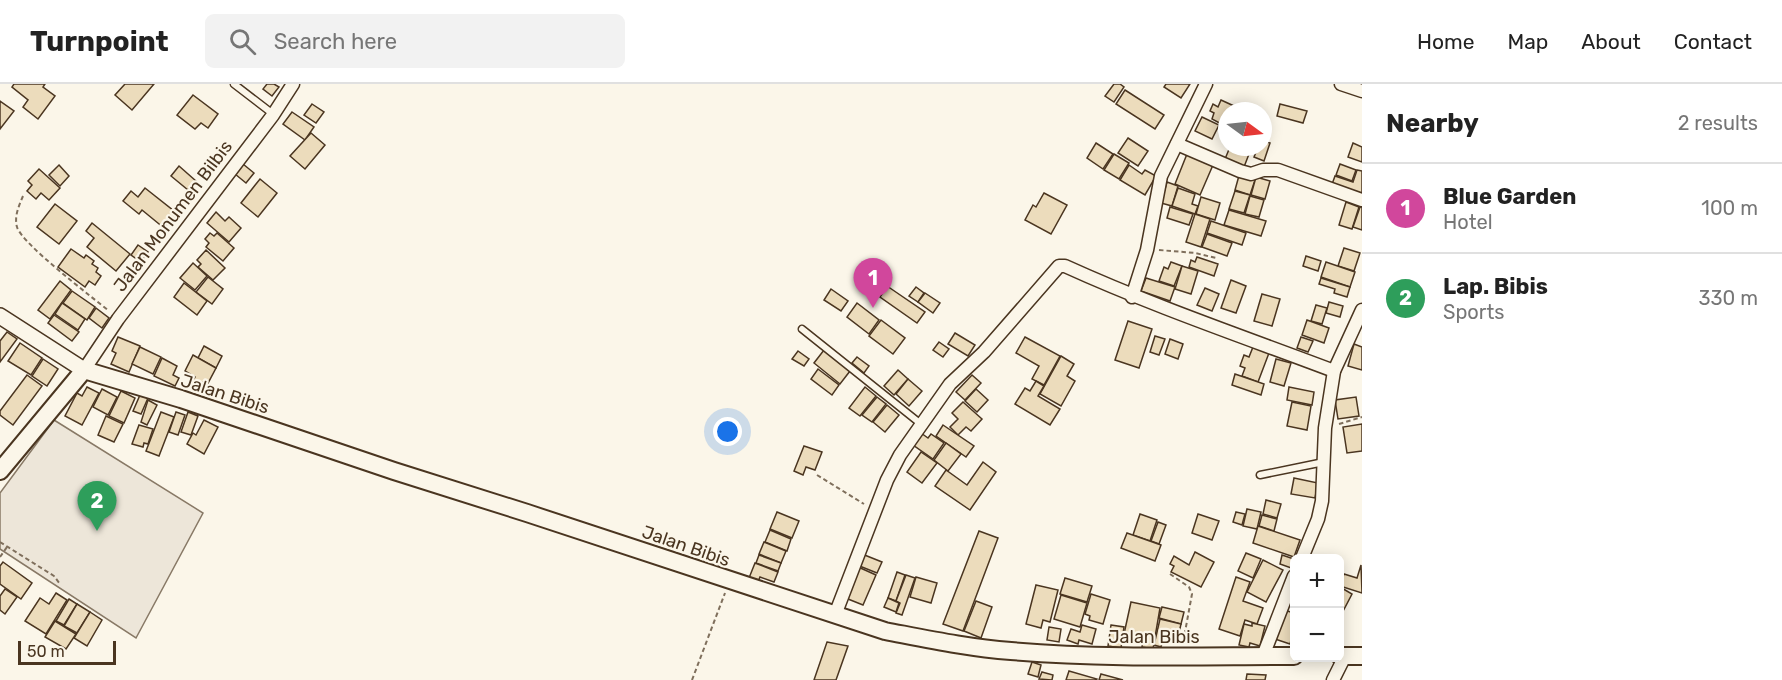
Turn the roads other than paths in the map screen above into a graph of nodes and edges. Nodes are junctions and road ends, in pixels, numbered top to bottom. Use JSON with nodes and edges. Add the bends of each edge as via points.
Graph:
{"nodes":[{"id":1,"x":234,"y":84,"type":"edge"},
{"id":2,"x":293,"y":84,"type":"edge"},
{"id":3,"x":1206,"y":84,"type":"edge"},
{"id":4,"x":273,"y":115,"type":"junction"},
{"id":5,"x":1177,"y":144,"type":"junction"},
{"id":6,"x":1362,"y":200,"type":"edge"},
{"id":7,"x":1132,"y":297,"type":"junction"},
{"id":8,"x":1362,"y":310,"type":"edge"},
{"id":9,"x":0,"y":317,"type":"edge"},
{"id":10,"x":802,"y":329,"type":"dead end"},
{"id":11,"x":84,"y":370,"type":"junction"},
{"id":12,"x":1334,"y":371,"type":"junction"},
{"id":13,"x":921,"y":424,"type":"junction"},
{"id":14,"x":1324,"y":462,"type":"junction"},
{"id":15,"x":0,"y":471,"type":"edge"},
{"id":16,"x":1260,"y":475,"type":"dead end"},
{"id":17,"x":1304,"y":554,"type":"edge"},
{"id":18,"x":1290,"y":586,"type":"edge"},
{"id":19,"x":834,"y":615,"type":"junction"},
{"id":20,"x":1263,"y":656,"type":"junction"},
{"id":21,"x":1290,"y":656,"type":"edge"},
{"id":22,"x":1344,"y":656,"type":"edge"},
{"id":23,"x":1362,"y":656,"type":"edge"},
{"id":24,"x":1340,"y":662,"type":"edge"},
{"id":25,"x":1333,"y":680,"type":"edge"}],
"edges":[{"from":1,"to":4,"type":"lane"},
{"from":2,"to":4,"type":"street","name":"Jalan Monumen Bilbis"},
{"from":3,"to":5,"type":"street"},
{"from":4,"to":11,"type":"street","name":"Jalan Monumen Bilbis","via":[[118,319]]},
{"from":5,"to":6,"type":"street","via":[[1240,171],[1251,174],[1278,170]]},
{"from":5,"to":7,"type":"street","via":[[1161,176],[1147,250]]},
{"from":7,"to":12,"type":"street"},
{"from":7,"to":13,"type":"street","via":[[1059,266],[984,352],[950,384]]},
{"from":8,"to":12,"type":"street"},
{"from":9,"to":11,"type":"street"},
{"from":10,"to":13,"type":"lane"},
{"from":11,"to":15,"type":"main road"},
{"from":11,"to":19,"type":"main road","name":"Jalan Bibis"},
{"from":12,"to":14,"type":"street"},
{"from":13,"to":19,"type":"street","via":[[893,467]]},
{"from":14,"to":16,"type":"lane"},
{"from":14,"to":17,"type":"street","via":[[1322,501]]},
{"from":18,"to":20,"type":"street"},
{"from":19,"to":20,"type":"main road","name":"Jalan Bibis","via":[[885,631],[1011,651],[1109,657]]},
{"from":20,"to":21,"type":"main road","name":"Jalan Bibis"},
{"from":22,"to":23,"type":"main road"},
{"from":24,"to":25,"type":"street"}]}
